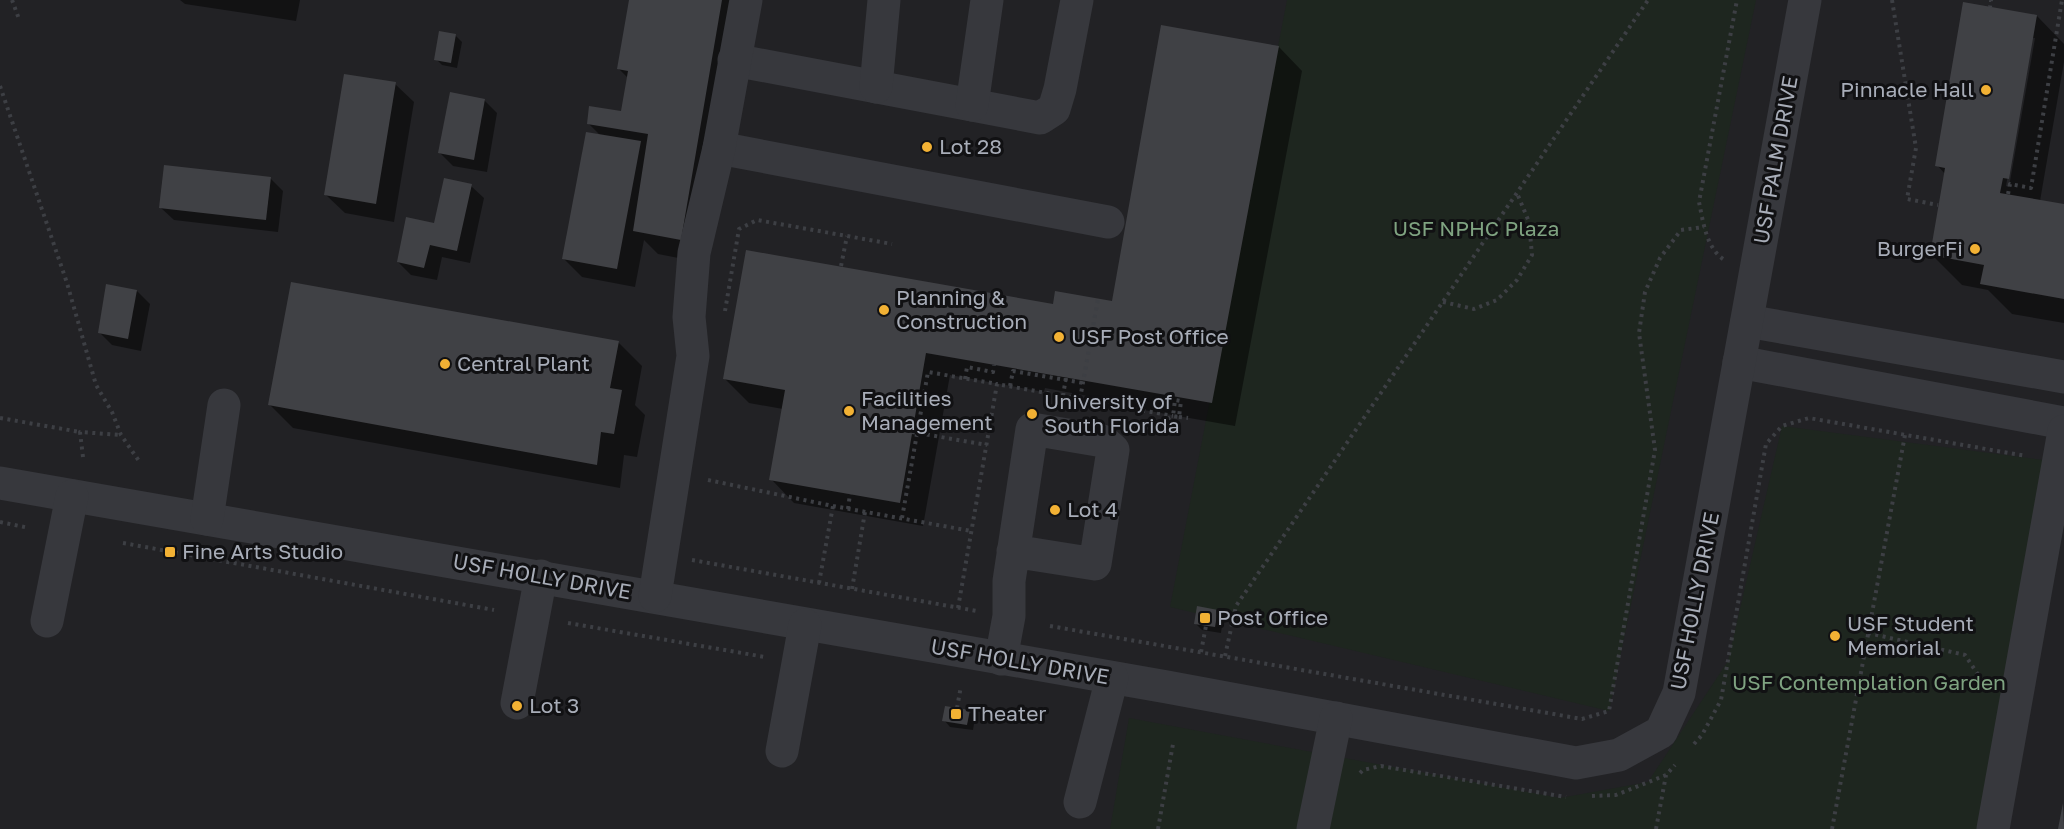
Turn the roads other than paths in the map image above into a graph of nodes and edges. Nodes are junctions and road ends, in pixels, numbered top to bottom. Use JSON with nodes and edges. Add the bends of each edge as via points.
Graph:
{"nodes":[{"id":1,"x":746,"y":0,"type":"edge"},
{"id":2,"x":884,"y":0,"type":"edge"},
{"id":3,"x":987,"y":0,"type":"edge"},
{"id":4,"x":1077,"y":0,"type":"edge"},
{"id":5,"x":1805,"y":0,"type":"edge"},
{"id":6,"x":734,"y":60,"type":"junction"},
{"id":7,"x":876,"y":87,"type":"junction"},
{"id":8,"x":972,"y":105,"type":"junction"},
{"id":9,"x":718,"y":148,"type":"junction"},
{"id":10,"x":1108,"y":222,"type":"dead end"},
{"id":11,"x":1747,"y":321,"type":"junction"},
{"id":12,"x":1740,"y":362,"type":"junction"},
{"id":13,"x":2064,"y":377,"type":"edge"},
{"id":14,"x":224,"y":405,"type":"dead end"},
{"id":15,"x":2064,"y":423,"type":"edge"},
{"id":16,"x":2064,"y":431,"type":"edge"},
{"id":17,"x":0,"y":483,"type":"edge"},
{"id":18,"x":72,"y":496,"type":"junction"},
{"id":19,"x":207,"y":519,"type":"junction"},
{"id":20,"x":1013,"y":551,"type":"junction"},
{"id":21,"x":1057,"y":558,"type":"junction"},
{"id":22,"x":541,"y":576,"type":"junction"},
{"id":23,"x":655,"y":596,"type":"junction"},
{"id":24,"x":998,"y":615,"type":"junction"},
{"id":25,"x":47,"y":621,"type":"dead end"},
{"id":26,"x":805,"y":625,"type":"junction"},
{"id":27,"x":1001,"y":659,"type":"junction"},
{"id":28,"x":1112,"y":678,"type":"junction"},
{"id":29,"x":517,"y":703,"type":"dead end"},
{"id":30,"x":1336,"y":718,"type":"junction"},
{"id":31,"x":782,"y":751,"type":"dead end"},
{"id":32,"x":1080,"y":802,"type":"dead end"},
{"id":33,"x":1313,"y":829,"type":"edge"},
{"id":34,"x":1993,"y":829,"type":"edge"}],
"edges":[{"from":1,"to":6,"type":"street"},
{"from":2,"to":7,"type":"street"},
{"from":3,"to":8,"type":"street"},
{"from":4,"to":8,"type":"street","via":[[1054,109],[1040,118]]},
{"from":5,"to":11,"type":"street","name":"USF PALM DRIVE"},
{"from":6,"to":7,"type":"street"},
{"from":6,"to":9,"type":"street"},
{"from":7,"to":8,"type":"street"},
{"from":9,"to":10,"type":"street"},
{"from":9,"to":23,"type":"street","via":[[694,253],[689,317],[693,356]]},
{"from":11,"to":12,"type":"street","name":"USF HOLLY DRIVE"},
{"from":11,"to":13,"type":"street"},
{"from":12,"to":15,"type":"street"},
{"from":12,"to":30,"type":"street","name":"USF HOLLY DRIVE","via":[[1679,693],[1661,732],[1619,755],[1576,763]]},
{"from":14,"to":19,"type":"street"},
{"from":16,"to":34,"type":"street"},
{"from":17,"to":18,"type":"street","name":"USF HOLLY DRIVE"},
{"from":18,"to":19,"type":"street","name":"USF HOLLY DRIVE"},
{"from":18,"to":25,"type":"street"},
{"from":19,"to":22,"type":"street","name":"USF HOLLY DRIVE"},
{"from":20,"to":21,"type":"street"},
{"from":20,"to":21,"type":"street","via":[[1032,429],[1103,441],[1113,450],[1095,564]]},
{"from":20,"to":24,"type":"street"},
{"from":21,"to":24,"type":"street","via":[[1037,569]]},
{"from":22,"to":23,"type":"street","name":"USF HOLLY DRIVE"},
{"from":22,"to":29,"type":"street"},
{"from":23,"to":26,"type":"street","name":"USF HOLLY DRIVE"},
{"from":24,"to":27,"type":"street"},
{"from":26,"to":27,"type":"street","name":"USF HOLLY DRIVE"},
{"from":26,"to":31,"type":"street"},
{"from":27,"to":28,"type":"street","name":"USF HOLLY DRIVE"},
{"from":28,"to":30,"type":"street","name":"USF HOLLY DRIVE"},
{"from":28,"to":32,"type":"street"},
{"from":30,"to":33,"type":"street"}]}
